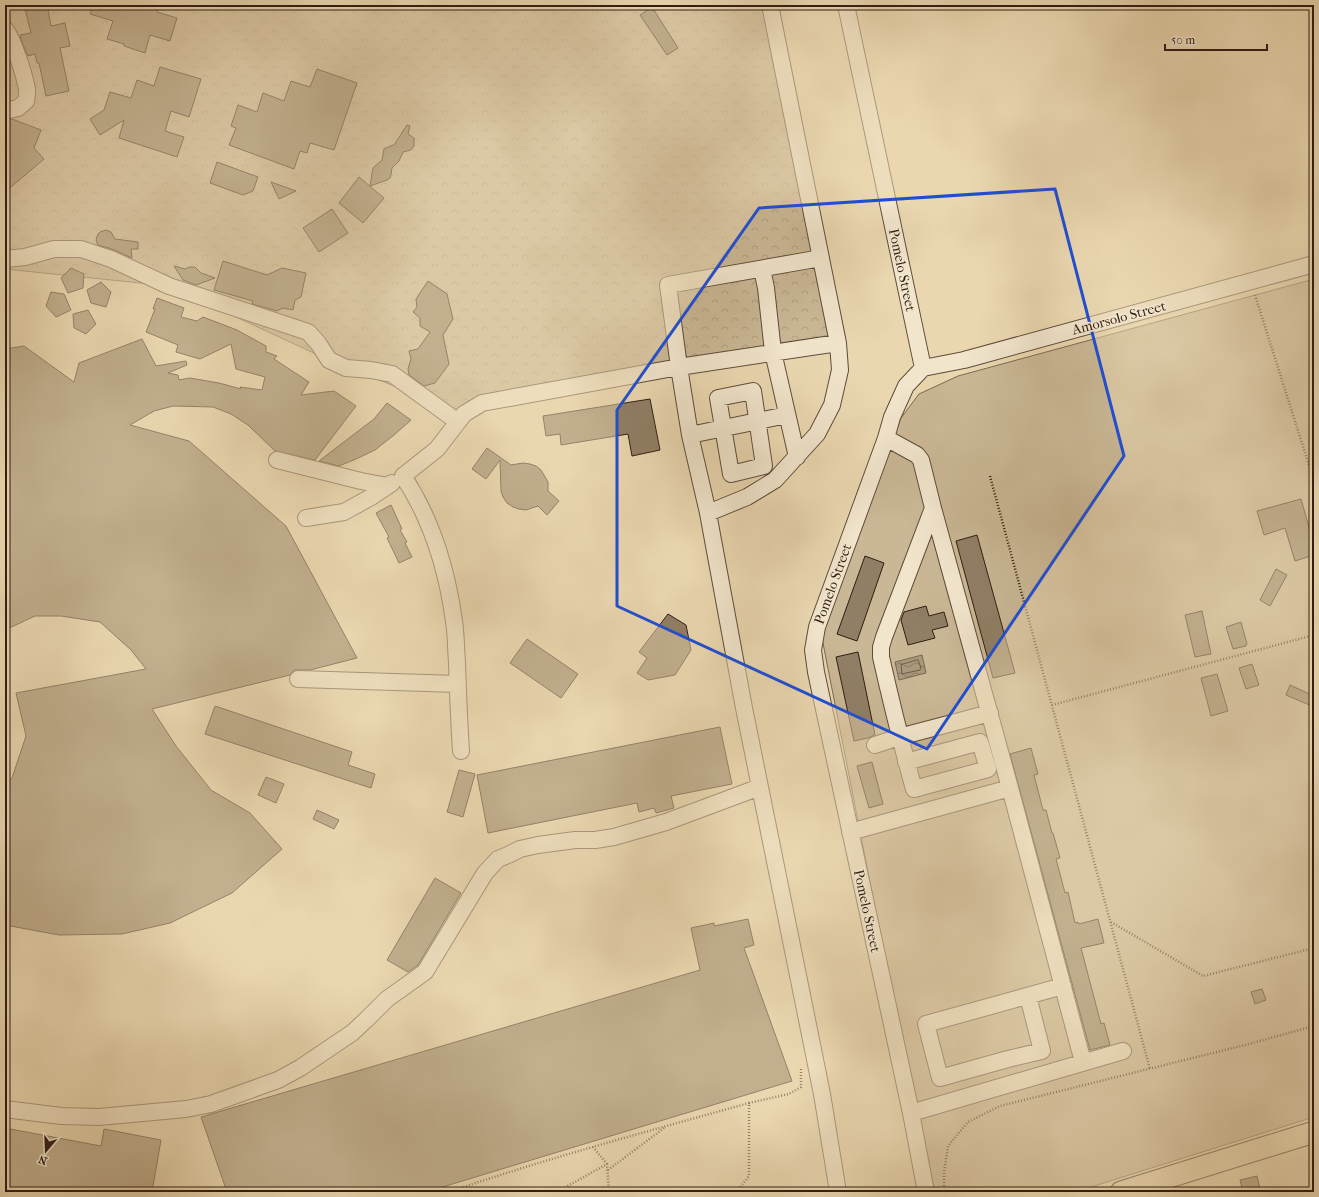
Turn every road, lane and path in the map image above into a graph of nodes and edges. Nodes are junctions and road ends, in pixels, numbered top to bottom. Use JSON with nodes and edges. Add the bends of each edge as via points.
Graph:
{"nodes":[{"id":1,"x":770,"y":5,"type":"edge"},
{"id":2,"x":846,"y":5,"type":"edge"},
{"id":3,"x":5,"y":30,"type":"edge"},
{"id":4,"x":5,"y":111,"type":"edge"},
{"id":5,"x":820,"y":258,"type":"junction"},
{"id":6,"x":5,"y":259,"type":"edge"},
{"id":7,"x":1314,"y":264,"type":"edge"},
{"id":8,"x":762,"y":269,"type":"junction"},
{"id":9,"x":1250,"y":282,"type":"junction"},
{"id":10,"x":838,"y":343,"type":"junction"},
{"id":11,"x":773,"y":352,"type":"junction"},
{"id":12,"x":679,"y":367,"type":"junction"},
{"id":13,"x":923,"y":368,"type":"junction"},
{"id":14,"x":787,"y":415,"type":"junction"},
{"id":15,"x":758,"y":421,"type":"junction"},
{"id":16,"x":458,"y":422,"type":"junction"},
{"id":17,"x":724,"y":428,"type":"junction"},
{"id":18,"x":690,"y":435,"type":"junction"},
{"id":19,"x":886,"y":438,"type":"junction"},
{"id":20,"x":797,"y":457,"type":"junction"},
{"id":21,"x":277,"y":460,"type":"dead end"},
{"id":22,"x":403,"y":476,"type":"junction"},
{"id":23,"x":990,"y":476,"type":"dead end"},
{"id":24,"x":1314,"y":481,"type":"edge"},
{"id":25,"x":388,"y":486,"type":"junction"},
{"id":26,"x":933,"y":508,"type":"junction"},
{"id":27,"x":708,"y":513,"type":"junction"},
{"id":28,"x":306,"y":518,"type":"dead end"},
{"id":29,"x":1314,"y":635,"type":"edge"},
{"id":30,"x":298,"y":680,"type":"dead end"},
{"id":31,"x":458,"y":684,"type":"junction"},
{"id":32,"x":1052,"y":705,"type":"junction"},
{"id":33,"x":990,"y":713,"type":"junction"},
{"id":34,"x":899,"y":737,"type":"junction"},
{"id":35,"x":875,"y":745,"type":"dead end"},
{"id":36,"x":461,"y":751,"type":"dead end"},
{"id":37,"x":906,"y":762,"type":"junction"},
{"id":38,"x":760,"y":787,"type":"junction"},
{"id":39,"x":1010,"y":788,"type":"junction"},
{"id":40,"x":850,"y":832,"type":"junction"},
{"id":41,"x":1111,"y":922,"type":"junction"},
{"id":42,"x":1314,"y":948,"type":"edge"},
{"id":43,"x":1063,"y":986,"type":"junction"},
{"id":44,"x":1028,"y":996,"type":"junction"},
{"id":45,"x":1314,"y":1026,"type":"edge"},
{"id":46,"x":1123,"y":1051,"type":"dead end"},
{"id":47,"x":1083,"y":1062,"type":"junction"},
{"id":48,"x":801,"y":1064,"type":"dead end"},
{"id":49,"x":1150,"y":1069,"type":"junction"},
{"id":50,"x":749,"y":1104,"type":"junction"},
{"id":51,"x":5,"y":1109,"type":"edge"},
{"id":52,"x":911,"y":1114,"type":"junction"},
{"id":53,"x":666,"y":1126,"type":"junction"},
{"id":54,"x":1314,"y":1132,"type":"edge"},
{"id":55,"x":593,"y":1147,"type":"junction"},
{"id":56,"x":607,"y":1164,"type":"junction"},
{"id":57,"x":608,"y":1170,"type":"junction"},
{"id":58,"x":448,"y":1192,"type":"edge"},
{"id":59,"x":558,"y":1192,"type":"edge"},
{"id":60,"x":609,"y":1192,"type":"edge"},
{"id":61,"x":730,"y":1192,"type":"edge"},
{"id":62,"x":838,"y":1192,"type":"edge"},
{"id":63,"x":926,"y":1192,"type":"edge"},
{"id":64,"x":944,"y":1192,"type":"edge"},
{"id":65,"x":1121,"y":1192,"type":"edge"}],
"edges":[{"from":1,"to":5,"type":"street"},
{"from":2,"to":13,"type":"street","name":"Pomelo Street"},
{"from":3,"to":4,"type":"street","via":[[11,39],[27,91],[26,101],[18,108]]},
{"from":5,"to":8,"type":"street"},
{"from":5,"to":10,"type":"street"},
{"from":6,"to":16,"type":"street","via":[[25,257],[54,249],[81,249],[111,259],[169,286],[308,332],[329,360],[346,368],[392,374]]},
{"from":7,"to":9,"type":"street","name":"Amorsolo Street"},
{"from":8,"to":11,"type":"street"},
{"from":8,"to":12,"type":"street","via":[[668,285]]},
{"from":9,"to":13,"type":"street","name":"Amorsolo Street","via":[[964,360]]},
{"from":9,"to":24,"type":"path"},
{"from":10,"to":11,"type":"street"},
{"from":10,"to":20,"type":"street","via":[[840,370],[832,406],[817,434]]},
{"from":11,"to":12,"type":"street"},
{"from":11,"to":14,"type":"street"},
{"from":12,"to":16,"type":"street","via":[[482,403],[464,414]]},
{"from":12,"to":18,"type":"street"},
{"from":13,"to":19,"type":"street","name":"Pomelo Street","via":[[906,386],[892,416]]},
{"from":14,"to":15,"type":"street"},
{"from":14,"to":20,"type":"street"},
{"from":15,"to":17,"type":"street"},
{"from":15,"to":17,"type":"street","via":[[753,391],[718,398]]},
{"from":15,"to":17,"type":"street","via":[[764,466],[731,474]]},
{"from":16,"to":22,"type":"street","via":[[437,449]]},
{"from":17,"to":18,"type":"street"},
{"from":18,"to":27,"type":"street"},
{"from":19,"to":26,"type":"street","via":[[920,457]]},
{"from":19,"to":40,"type":"street","name":"Pomelo Street","via":[[817,627],[813,650]]},
{"from":20,"to":27,"type":"street","via":[[775,480],[747,497]]},
{"from":21,"to":25,"type":"street"},
{"from":22,"to":25,"type":"street"},
{"from":22,"to":31,"type":"street","via":[[423,511],[447,580],[455,622]]},
{"from":23,"to":32,"type":"path"},
{"from":25,"to":28,"type":"street","via":[[344,512]]},
{"from":26,"to":33,"type":"street"},
{"from":26,"to":34,"type":"street","via":[[881,647]]},
{"from":27,"to":38,"type":"street"},
{"from":29,"to":32,"type":"path"},
{"from":30,"to":31,"type":"street"},
{"from":31,"to":36,"type":"street"},
{"from":32,"to":41,"type":"path"},
{"from":33,"to":34,"type":"street"},
{"from":33,"to":39,"type":"street"},
{"from":34,"to":35,"type":"street"},
{"from":34,"to":37,"type":"street"},
{"from":37,"to":37,"type":"street","via":[[980,742],[988,769],[914,789]]},
{"from":38,"to":51,"type":"street","via":[[650,827],[614,837],[538,845],[520,849],[498,859],[485,873],[425,972],[387,998],[352,1033],[278,1080],[211,1104],[178,1110],[99,1117],[61,1116]]},
{"from":38,"to":62,"type":"street","via":[[822,1094]]},
{"from":39,"to":40,"type":"street"},
{"from":39,"to":43,"type":"street"},
{"from":40,"to":52,"type":"street","name":"Pomelo Street"},
{"from":41,"to":42,"type":"path","via":[[1203,976]]},
{"from":41,"to":49,"type":"path"},
{"from":43,"to":44,"type":"street"},
{"from":43,"to":47,"type":"street"},
{"from":44,"to":44,"type":"street","via":[[926,1024],[940,1078],[1042,1051]]},
{"from":45,"to":49,"type":"path"},
{"from":46,"to":47,"type":"street"},
{"from":47,"to":52,"type":"street"},
{"from":48,"to":50,"type":"path","via":[[801,1087],[789,1094]]},
{"from":49,"to":64,"type":"path","via":[[1000,1106],[968,1122],[948,1146]]},
{"from":50,"to":53,"type":"path"},
{"from":50,"to":61,"type":"path","via":[[749,1176],[738,1190]]},
{"from":52,"to":63,"type":"street","name":"Pomelo Street"},
{"from":53,"to":55,"type":"path"},
{"from":53,"to":57,"type":"path"},
{"from":54,"to":65,"type":"main road"},
{"from":55,"to":56,"type":"path"},
{"from":55,"to":58,"type":"path"},
{"from":56,"to":57,"type":"path"},
{"from":56,"to":59,"type":"path"},
{"from":57,"to":60,"type":"path"}]}
